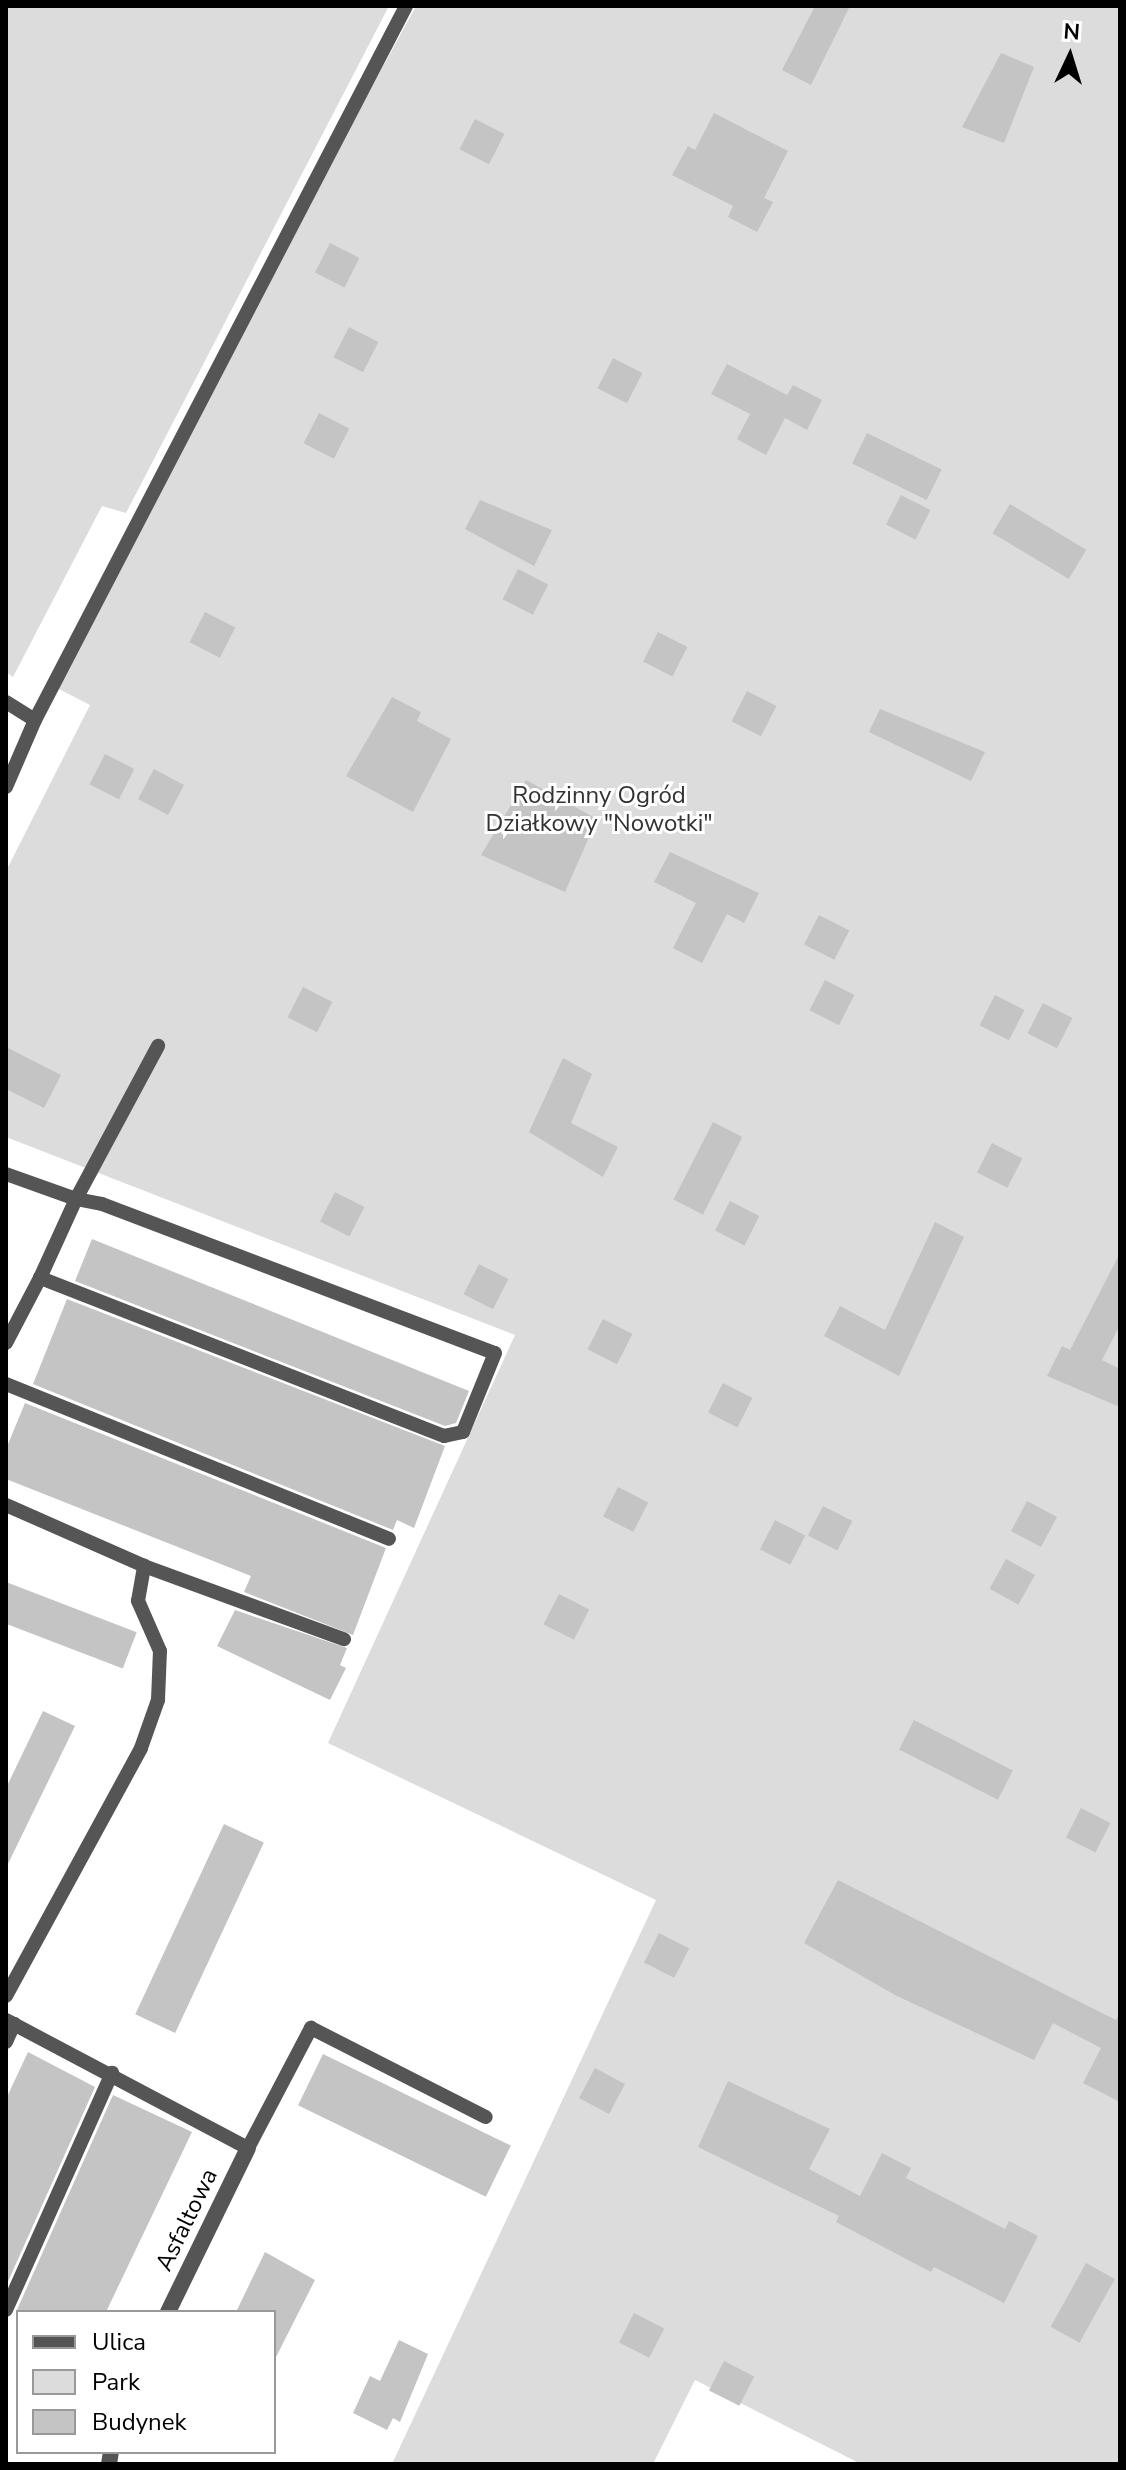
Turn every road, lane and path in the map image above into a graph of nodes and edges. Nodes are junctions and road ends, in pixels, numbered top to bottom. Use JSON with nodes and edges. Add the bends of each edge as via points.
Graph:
{"nodes":[{"id":1,"x":406,"y":6,"type":"edge"},
{"id":2,"x":6,"y":702,"type":"edge"},
{"id":3,"x":35,"y":720,"type":"junction"},
{"id":4,"x":6,"y":787,"type":"edge"},
{"id":5,"x":158,"y":1046,"type":"dead end"},
{"id":6,"x":6,"y":1174,"type":"edge"},
{"id":7,"x":76,"y":1199,"type":"junction"},
{"id":8,"x":40,"y":1278,"type":"junction"},
{"id":9,"x":6,"y":1343,"type":"edge"},
{"id":10,"x":6,"y":1384,"type":"edge"},
{"id":11,"x":6,"y":1505,"type":"edge"},
{"id":12,"x":389,"y":1539,"type":"dead end"},
{"id":13,"x":144,"y":1566,"type":"junction"},
{"id":14,"x":344,"y":1639,"type":"dead end"},
{"id":15,"x":6,"y":1996,"type":"edge"},
{"id":16,"x":10,"y":2022,"type":"edge"},
{"id":17,"x":6,"y":2042,"type":"edge"},
{"id":18,"x":112,"y":2073,"type":"junction"},
{"id":19,"x":486,"y":2117,"type":"dead end"},
{"id":20,"x":248,"y":2148,"type":"junction"},
{"id":21,"x":6,"y":2310,"type":"edge"},
{"id":22,"x":169,"y":2310,"type":"edge"}],
"edges":[{"from":1,"to":3,"type":"lane"},
{"from":2,"to":3,"type":"lane"},
{"from":3,"to":4,"type":"lane"},
{"from":5,"to":7,"type":"lane"},
{"from":6,"to":7,"type":"lane"},
{"from":7,"to":8,"type":"lane"},
{"from":7,"to":8,"type":"lane","via":[[102,1204],[495,1353],[463,1432],[444,1436]]},
{"from":8,"to":9,"type":"lane"},
{"from":10,"to":12,"type":"lane"},
{"from":11,"to":13,"type":"lane"},
{"from":13,"to":14,"type":"lane"},
{"from":13,"to":15,"type":"lane","via":[[138,1601],[160,1651],[158,1700],[141,1748]]},
{"from":16,"to":17,"type":"lane"},
{"from":16,"to":18,"type":"lane"},
{"from":18,"to":20,"type":"lane"},
{"from":18,"to":21,"type":"lane"},
{"from":19,"to":20,"type":"lane","via":[[311,2028]]},
{"from":20,"to":22,"type":"street","name":"Asfaltowa"}]}
